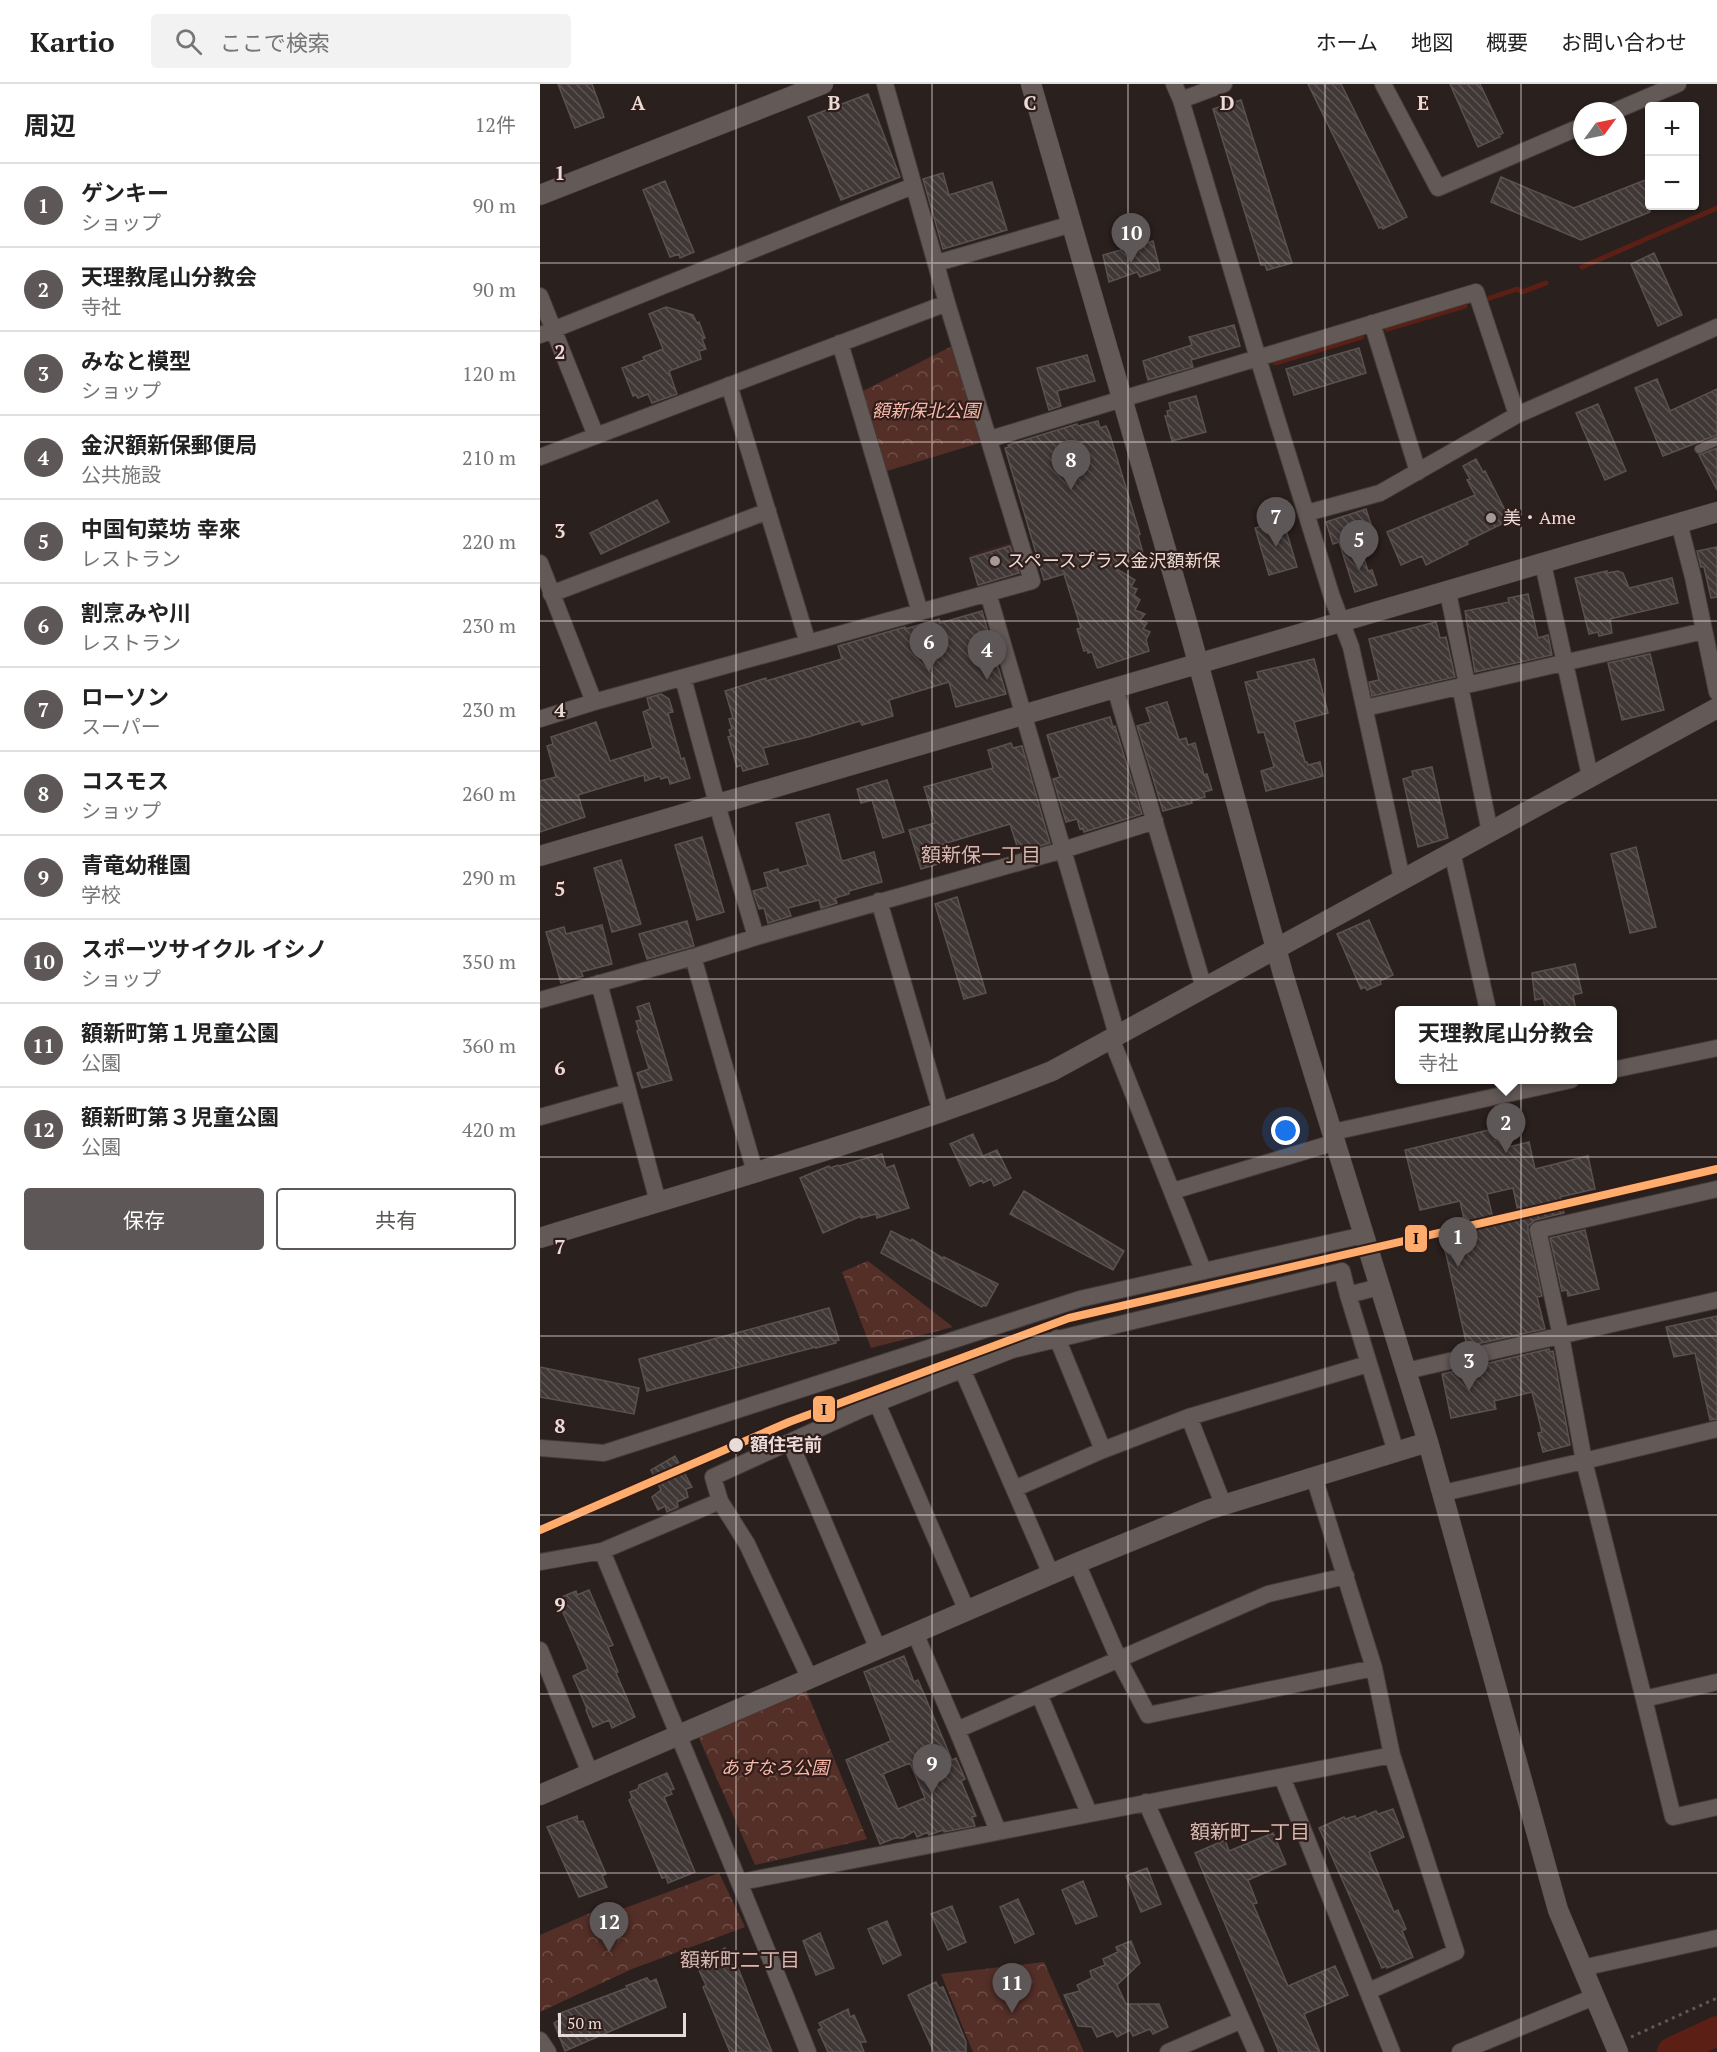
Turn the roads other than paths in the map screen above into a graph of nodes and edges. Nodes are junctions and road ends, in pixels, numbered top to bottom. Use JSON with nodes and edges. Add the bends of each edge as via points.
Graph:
{"nodes":[{"id":1,"x":823,"y":84,"type":"edge"},
{"id":2,"x":885,"y":84,"type":"edge"},
{"id":3,"x":1031,"y":84,"type":"edge"},
{"id":4,"x":1174,"y":84,"type":"edge"},
{"id":5,"x":1224,"y":84,"type":"edge"},
{"id":6,"x":1383,"y":84,"type":"edge"},
{"id":7,"x":1678,"y":84,"type":"edge"},
{"id":8,"x":1181,"y":100,"type":"junction"},
{"id":9,"x":1627,"y":106,"type":"edge"},
{"id":10,"x":1573,"y":130,"type":"edge"},
{"id":11,"x":914,"y":186,"type":"junction"},
{"id":12,"x":540,"y":195,"type":"edge"},
{"id":13,"x":1072,"y":224,"type":"junction"},
{"id":14,"x":937,"y":263,"type":"junction"},
{"id":15,"x":540,"y":296,"type":"edge"},
{"id":16,"x":947,"y":303,"type":"junction"},
{"id":17,"x":1372,"y":323,"type":"junction"},
{"id":18,"x":1717,"y":327,"type":"edge"},
{"id":19,"x":547,"y":332,"type":"edge"},
{"id":20,"x":840,"y":343,"type":"junction"},
{"id":21,"x":1258,"y":358,"type":"junction"},
{"id":22,"x":729,"y":385,"type":"junction"},
{"id":23,"x":1122,"y":400,"type":"junction"},
{"id":24,"x":1517,"y":416,"type":"junction"},
{"id":25,"x":596,"y":436,"type":"junction"},
{"id":26,"x":990,"y":439,"type":"junction"},
{"id":27,"x":1717,"y":441,"type":"edge"},
{"id":28,"x":1699,"y":449,"type":"dead end"},
{"id":29,"x":540,"y":457,"type":"edge"},
{"id":30,"x":1418,"y":472,"type":"junction"},
{"id":31,"x":768,"y":511,"type":"junction"},
{"id":32,"x":1717,"y":512,"type":"edge"},
{"id":33,"x":1307,"y":513,"type":"junction"},
{"id":34,"x":1678,"y":524,"type":"junction"},
{"id":35,"x":540,"y":563,"type":"edge"},
{"id":36,"x":1543,"y":564,"type":"junction"},
{"id":37,"x":1448,"y":592,"type":"junction"},
{"id":38,"x":988,"y":593,"type":"junction"},
{"id":39,"x":551,"y":594,"type":"junction"},
{"id":40,"x":920,"y":612,"type":"junction"},
{"id":41,"x":1342,"y":622,"type":"junction"},
{"id":42,"x":1704,"y":631,"type":"junction"},
{"id":43,"x":808,"y":643,"type":"junction"},
{"id":44,"x":1565,"y":662,"type":"junction"},
{"id":45,"x":1198,"y":664,"type":"junction"},
{"id":46,"x":684,"y":678,"type":"junction"},
{"id":47,"x":1464,"y":685,"type":"junction"},
{"id":48,"x":1115,"y":688,"type":"junction"},
{"id":49,"x":1717,"y":692,"type":"edge"},
{"id":50,"x":594,"y":702,"type":"junction"},
{"id":51,"x":1365,"y":708,"type":"junction"},
{"id":52,"x":1717,"y":708,"type":"edge"},
{"id":53,"x":1023,"y":715,"type":"junction"},
{"id":54,"x":540,"y":719,"type":"edge"},
{"id":55,"x":1590,"y":776,"type":"junction"},
{"id":56,"x":717,"y":804,"type":"junction"},
{"id":57,"x":1155,"y":821,"type":"junction"},
{"id":58,"x":1490,"y":832,"type":"junction"},
{"id":59,"x":1063,"y":850,"type":"junction"},
{"id":60,"x":1452,"y":852,"type":"junction"},
{"id":61,"x":540,"y":856,"type":"edge"},
{"id":62,"x":1402,"y":879,"type":"junction"},
{"id":63,"x":879,"y":901,"type":"junction"},
{"id":64,"x":756,"y":937,"type":"junction"},
{"id":65,"x":1276,"y":948,"type":"junction"},
{"id":66,"x":693,"y":957,"type":"junction"},
{"id":67,"x":599,"y":983,"type":"junction"},
{"id":68,"x":1204,"y":988,"type":"junction"},
{"id":69,"x":540,"y":1000,"type":"edge"},
{"id":70,"x":1487,"y":1006,"type":"edge"},
{"id":71,"x":1114,"y":1037,"type":"junction"},
{"id":72,"x":1717,"y":1048,"type":"edge"},
{"id":73,"x":1617,"y":1070,"type":"edge"},
{"id":74,"x":1533,"y":1084,"type":"edge"},
{"id":75,"x":1505,"y":1087,"type":"edge"},
{"id":76,"x":628,"y":1092,"type":"junction"},
{"id":77,"x":941,"y":1112,"type":"junction"},
{"id":78,"x":540,"y":1117,"type":"edge"},
{"id":79,"x":1334,"y":1137,"type":"junction"},
{"id":80,"x":755,"y":1172,"type":"junction"},
{"id":81,"x":1717,"y":1189,"type":"edge"},
{"id":82,"x":1173,"y":1191,"type":"junction"},
{"id":83,"x":658,"y":1202,"type":"junction"},
{"id":84,"x":1364,"y":1235,"type":"junction"},
{"id":85,"x":540,"y":1238,"type":"edge"},
{"id":86,"x":1203,"y":1270,"type":"junction"},
{"id":87,"x":1379,"y":1287,"type":"junction"},
{"id":88,"x":1348,"y":1295,"type":"junction"},
{"id":89,"x":1717,"y":1300,"type":"edge"},
{"id":90,"x":1561,"y":1336,"type":"junction"},
{"id":91,"x":1057,"y":1338,"type":"junction"},
{"id":92,"x":1368,"y":1364,"type":"junction"},
{"id":93,"x":962,"y":1369,"type":"junction"},
{"id":94,"x":1406,"y":1371,"type":"junction"},
{"id":95,"x":877,"y":1403,"type":"junction"},
{"id":96,"x":1189,"y":1417,"type":"junction"},
{"id":97,"x":1717,"y":1428,"type":"edge"},
{"id":98,"x":790,"y":1442,"type":"junction"},
{"id":99,"x":1428,"y":1442,"type":"junction"},
{"id":100,"x":540,"y":1448,"type":"edge"},
{"id":101,"x":1103,"y":1450,"type":"junction"},
{"id":102,"x":1396,"y":1452,"type":"junction"},
{"id":103,"x":1584,"y":1461,"type":"junction"},
{"id":104,"x":1314,"y":1477,"type":"junction"},
{"id":105,"x":1014,"y":1489,"type":"junction"},
{"id":106,"x":1443,"y":1493,"type":"junction"},
{"id":107,"x":720,"y":1501,"type":"junction"},
{"id":108,"x":1223,"y":1504,"type":"junction"},
{"id":109,"x":602,"y":1551,"type":"junction"},
{"id":110,"x":540,"y":1562,"type":"edge"},
{"id":111,"x":1077,"y":1563,"type":"junction"},
{"id":112,"x":1051,"y":1574,"type":"junction"},
{"id":113,"x":1346,"y":1576,"type":"junction"},
{"id":114,"x":967,"y":1611,"type":"junction"},
{"id":115,"x":915,"y":1633,"type":"junction"},
{"id":116,"x":878,"y":1649,"type":"junction"},
{"id":117,"x":540,"y":1650,"type":"edge"},
{"id":118,"x":1119,"y":1660,"type":"junction"},
{"id":119,"x":1374,"y":1668,"type":"junction"},
{"id":120,"x":810,"y":1678,"type":"junction"},
{"id":121,"x":546,"y":1682,"type":"edge"},
{"id":122,"x":1717,"y":1682,"type":"edge"},
{"id":123,"x":1039,"y":1695,"type":"junction"},
{"id":124,"x":1644,"y":1699,"type":"junction"},
{"id":125,"x":959,"y":1735,"type":"junction"},
{"id":126,"x":678,"y":1736,"type":"junction"},
{"id":127,"x":1392,"y":1755,"type":"junction"},
{"id":128,"x":590,"y":1773,"type":"junction"},
{"id":129,"x":1282,"y":1777,"type":"junction"},
{"id":130,"x":540,"y":1795,"type":"edge"},
{"id":131,"x":1146,"y":1802,"type":"junction"},
{"id":132,"x":1717,"y":1808,"type":"edge"},
{"id":133,"x":1089,"y":1813,"type":"junction"},
{"id":134,"x":998,"y":1831,"type":"junction"},
{"id":135,"x":741,"y":1882,"type":"junction"},
{"id":136,"x":1717,"y":1938,"type":"edge"},
{"id":137,"x":1582,"y":1968,"type":"junction"},
{"id":138,"x":1369,"y":1991,"type":"junction"},
{"id":139,"x":1594,"y":1997,"type":"junction"},
{"id":140,"x":1242,"y":2020,"type":"junction"},
{"id":141,"x":540,"y":2040,"type":"edge"},
{"id":142,"x":1616,"y":2048,"type":"edge"},
{"id":143,"x":548,"y":2052,"type":"edge"},
{"id":144,"x":808,"y":2052,"type":"edge"},
{"id":145,"x":1168,"y":2052,"type":"edge"},
{"id":146,"x":1256,"y":2052,"type":"edge"},
{"id":147,"x":1392,"y":2052,"type":"edge"},
{"id":148,"x":1460,"y":2052,"type":"edge"}],
"edges":[{"from":1,"to":12,"type":"street"},
{"from":2,"to":11,"type":"street"},
{"from":3,"to":13,"type":"street"},
{"from":4,"to":8,"type":"street"},
{"from":5,"to":8,"type":"street"},
{"from":6,"to":10,"type":"street","via":[[1438,188]]},
{"from":7,"to":9,"type":"street"},
{"from":8,"to":21,"type":"street"},
{"from":11,"to":14,"type":"street"},
{"from":11,"to":19,"type":"street"},
{"from":13,"to":14,"type":"street"},
{"from":13,"to":23,"type":"street"},
{"from":14,"to":16,"type":"street"},
{"from":15,"to":19,"type":"street"},
{"from":16,"to":20,"type":"street"},
{"from":16,"to":26,"type":"street"},
{"from":17,"to":21,"type":"street"},
{"from":17,"to":24,"type":"street","via":[[1476,292]]},
{"from":17,"to":30,"type":"street"},
{"from":18,"to":24,"type":"street"},
{"from":19,"to":25,"type":"street"},
{"from":20,"to":22,"type":"street"},
{"from":20,"to":40,"type":"street"},
{"from":21,"to":23,"type":"street"},
{"from":21,"to":33,"type":"street"},
{"from":22,"to":25,"type":"street"},
{"from":22,"to":31,"type":"street"},
{"from":23,"to":26,"type":"street"},
{"from":23,"to":45,"type":"street"},
{"from":24,"to":30,"type":"street"},
{"from":25,"to":29,"type":"street"},
{"from":26,"to":38,"type":"street","via":[[1032,581]]},
{"from":27,"to":28,"type":"lane"},
{"from":30,"to":33,"type":"street","via":[[1380,493]]},
{"from":31,"to":39,"type":"street"},
{"from":31,"to":43,"type":"street"},
{"from":32,"to":34,"type":"street"},
{"from":33,"to":41,"type":"street"},
{"from":34,"to":36,"type":"street"},
{"from":34,"to":42,"type":"street"},
{"from":35,"to":39,"type":"street"},
{"from":36,"to":37,"type":"street"},
{"from":36,"to":44,"type":"street"},
{"from":37,"to":41,"type":"street"},
{"from":37,"to":47,"type":"street"},
{"from":38,"to":40,"type":"street"},
{"from":38,"to":53,"type":"street"},
{"from":39,"to":50,"type":"street"},
{"from":40,"to":43,"type":"street"},
{"from":41,"to":45,"type":"street"},
{"from":41,"to":51,"type":"street"},
{"from":42,"to":44,"type":"street"},
{"from":42,"to":49,"type":"street"},
{"from":43,"to":46,"type":"street"},
{"from":44,"to":47,"type":"street"},
{"from":44,"to":55,"type":"street"},
{"from":45,"to":48,"type":"street"},
{"from":45,"to":65,"type":"street"},
{"from":46,"to":50,"type":"street"},
{"from":46,"to":56,"type":"street"},
{"from":47,"to":51,"type":"street"},
{"from":47,"to":58,"type":"street"},
{"from":48,"to":53,"type":"street"},
{"from":48,"to":57,"type":"street"},
{"from":50,"to":54,"type":"street"},
{"from":51,"to":62,"type":"street"},
{"from":52,"to":55,"type":"street"},
{"from":53,"to":56,"type":"street"},
{"from":53,"to":59,"type":"street"},
{"from":55,"to":58,"type":"street"},
{"from":56,"to":61,"type":"street"},
{"from":56,"to":64,"type":"street"},
{"from":57,"to":59,"type":"street"},
{"from":57,"to":68,"type":"street"},
{"from":58,"to":60,"type":"street"},
{"from":59,"to":63,"type":"street"},
{"from":59,"to":71,"type":"street"},
{"from":60,"to":62,"type":"street"},
{"from":60,"to":70,"type":"street"},
{"from":62,"to":65,"type":"street"},
{"from":63,"to":64,"type":"street"},
{"from":63,"to":77,"type":"street"},
{"from":64,"to":66,"type":"street"},
{"from":65,"to":68,"type":"street"},
{"from":65,"to":79,"type":"street"},
{"from":66,"to":67,"type":"street"},
{"from":66,"to":80,"type":"street"},
{"from":67,"to":69,"type":"street"},
{"from":67,"to":76,"type":"street"},
{"from":68,"to":71,"type":"street"},
{"from":71,"to":77,"type":"street","via":[[1052,1071]]},
{"from":71,"to":82,"type":"street"},
{"from":72,"to":73,"type":"street"},
{"from":74,"to":75,"type":"street"},
{"from":75,"to":79,"type":"street"},
{"from":76,"to":78,"type":"street"},
{"from":76,"to":83,"type":"street"},
{"from":77,"to":80,"type":"street"},
{"from":79,"to":82,"type":"street"},
{"from":79,"to":84,"type":"street"},
{"from":80,"to":83,"type":"street"},
{"from":81,"to":90,"type":"street","via":[[1538,1230]]},
{"from":82,"to":86,"type":"street"},
{"from":83,"to":85,"type":"street"},
{"from":84,"to":86,"type":"street"},
{"from":84,"to":87,"type":"street"},
{"from":86,"to":100,"type":"street","via":[[1080,1299],[604,1453]]},
{"from":87,"to":88,"type":"street"},
{"from":87,"to":94,"type":"street"},
{"from":88,"to":91,"type":"street","via":[[1342,1271]]},
{"from":88,"to":92,"type":"street"},
{"from":89,"to":90,"type":"street"},
{"from":90,"to":94,"type":"street"},
{"from":90,"to":103,"type":"street"},
{"from":91,"to":93,"type":"street"},
{"from":91,"to":101,"type":"street"},
{"from":92,"to":96,"type":"street"},
{"from":92,"to":102,"type":"street"},
{"from":93,"to":95,"type":"street"},
{"from":93,"to":105,"type":"street"},
{"from":94,"to":99,"type":"street"},
{"from":95,"to":98,"type":"street"},
{"from":95,"to":114,"type":"street"},
{"from":96,"to":101,"type":"street"},
{"from":96,"to":108,"type":"street"},
{"from":97,"to":103,"type":"street"},
{"from":98,"to":107,"type":"street","via":[[713,1477]]},
{"from":98,"to":116,"type":"street"},
{"from":99,"to":102,"type":"street"},
{"from":99,"to":106,"type":"street"},
{"from":101,"to":105,"type":"street"},
{"from":102,"to":104,"type":"street"},
{"from":103,"to":106,"type":"street"},
{"from":103,"to":124,"type":"street"},
{"from":104,"to":108,"type":"street"},
{"from":104,"to":113,"type":"street"},
{"from":105,"to":112,"type":"street"},
{"from":106,"to":137,"type":"street","via":[[1558,1910]]},
{"from":107,"to":109,"type":"street"},
{"from":107,"to":120,"type":"street","via":[[747,1544]]},
{"from":108,"to":111,"type":"street"},
{"from":109,"to":110,"type":"street"},
{"from":109,"to":126,"type":"street"},
{"from":111,"to":112,"type":"street"},
{"from":111,"to":118,"type":"street"},
{"from":112,"to":114,"type":"street"},
{"from":113,"to":118,"type":"street","via":[[1268,1594]]},
{"from":113,"to":119,"type":"street"},
{"from":114,"to":115,"type":"street"},
{"from":115,"to":116,"type":"street"},
{"from":115,"to":125,"type":"street"},
{"from":116,"to":120,"type":"street"},
{"from":117,"to":121,"type":"street"},
{"from":118,"to":119,"type":"street","via":[[1148,1715]]},
{"from":118,"to":123,"type":"street"},
{"from":119,"to":127,"type":"street"},
{"from":120,"to":126,"type":"street"},
{"from":121,"to":128,"type":"street"},
{"from":122,"to":124,"type":"street"},
{"from":123,"to":125,"type":"street","via":[[957,1730]]},
{"from":123,"to":133,"type":"street"},
{"from":124,"to":132,"type":"street","via":[[1673,1817]]},
{"from":125,"to":134,"type":"street"},
{"from":126,"to":128,"type":"street"},
{"from":126,"to":135,"type":"street"},
{"from":127,"to":129,"type":"street"},
{"from":127,"to":138,"type":"street","via":[[1456,1952]]},
{"from":128,"to":130,"type":"street"},
{"from":129,"to":131,"type":"street"},
{"from":129,"to":138,"type":"street"},
{"from":131,"to":133,"type":"street"},
{"from":131,"to":140,"type":"street"},
{"from":133,"to":134,"type":"street"},
{"from":134,"to":135,"type":"street"},
{"from":135,"to":144,"type":"street"},
{"from":136,"to":137,"type":"street"},
{"from":137,"to":139,"type":"street"},
{"from":138,"to":147,"type":"street"},
{"from":139,"to":142,"type":"street"},
{"from":139,"to":148,"type":"street"},
{"from":140,"to":145,"type":"street"},
{"from":140,"to":146,"type":"street"},
{"from":141,"to":143,"type":"street"}]}
